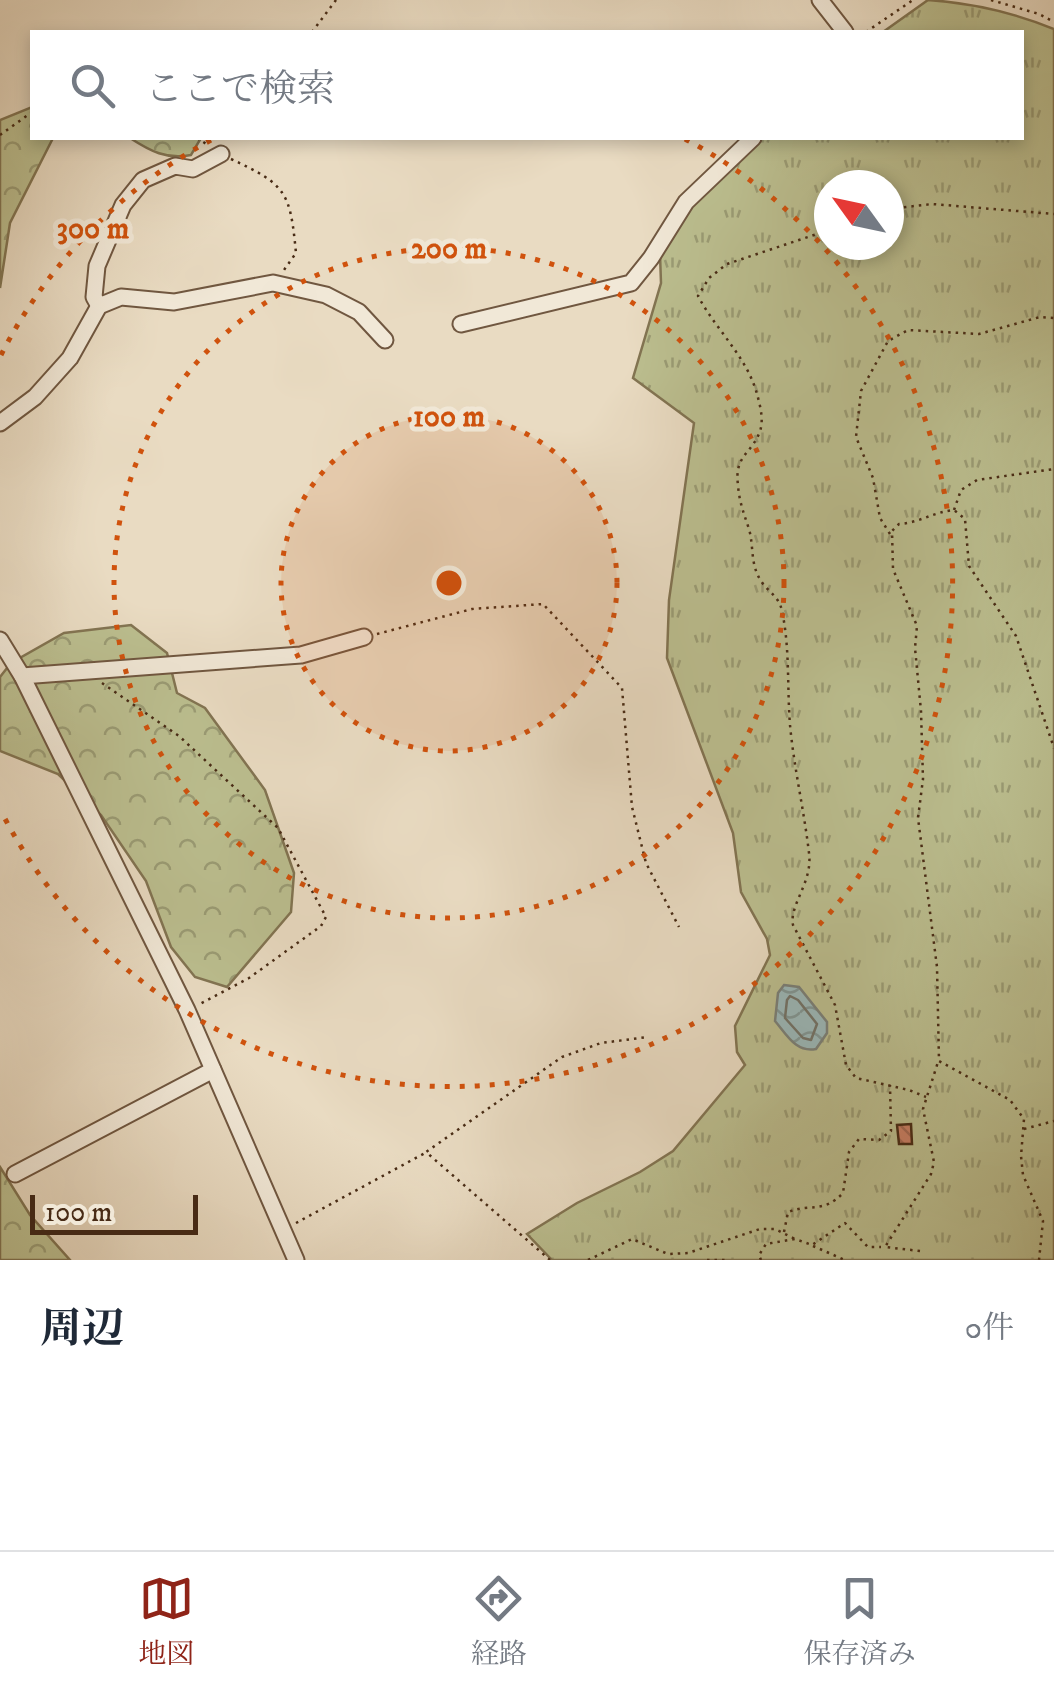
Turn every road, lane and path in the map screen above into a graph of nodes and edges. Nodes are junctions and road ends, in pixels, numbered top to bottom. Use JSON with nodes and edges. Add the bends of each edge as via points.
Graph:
{"nodes":[{"id":1,"x":336,"y":0,"type":"edge"},
{"id":2,"x":820,"y":0,"type":"edge"},
{"id":3,"x":913,"y":0,"type":"edge"},
{"id":4,"x":991,"y":0,"type":"edge"},
{"id":5,"x":1054,"y":22,"type":"edge"},
{"id":6,"x":314,"y":30,"type":"edge"},
{"id":7,"x":843,"y":30,"type":"edge"},
{"id":8,"x":869,"y":30,"type":"edge"},
{"id":9,"x":30,"y":114,"type":"edge"},
{"id":10,"x":0,"y":136,"type":"edge"},
{"id":11,"x":752,"y":140,"type":"edge"},
{"id":12,"x":222,"y":154,"type":"joint"},
{"id":13,"x":904,"y":207,"type":"edge"},
{"id":14,"x":1054,"y":214,"type":"edge"},
{"id":15,"x":814,"y":235,"type":"edge"},
{"id":16,"x":274,"y":283,"type":"junction"},
{"id":17,"x":100,"y":306,"type":"junction"},
{"id":18,"x":1054,"y":318,"type":"edge"},
{"id":19,"x":462,"y":324,"type":"dead end"},
{"id":20,"x":384,"y":340,"type":"dead end"},
{"id":21,"x":0,"y":423,"type":"edge"},
{"id":22,"x":1054,"y":468,"type":"edge"},
{"id":23,"x":954,"y":510,"type":"junction"},
{"id":24,"x":892,"y":537,"type":"junction"},
{"id":25,"x":364,"y":637,"type":"joint"},
{"id":26,"x":1,"y":644,"type":"edge"},
{"id":27,"x":85,"y":671,"type":"junction"},
{"id":28,"x":22,"y":676,"type":"junction"},
{"id":29,"x":1054,"y":748,"type":"edge"},
{"id":30,"x":679,"y":926,"type":"dead end"},
{"id":31,"x":188,"y":1010,"type":"junction"},
{"id":32,"x":648,"y":1037,"type":"dead end"},
{"id":33,"x":938,"y":1061,"type":"junction"},
{"id":34,"x":213,"y":1070,"type":"junction"},
{"id":35,"x":890,"y":1085,"type":"junction"},
{"id":36,"x":926,"y":1097,"type":"junction"},
{"id":37,"x":1054,"y":1121,"type":"edge"},
{"id":38,"x":1023,"y":1129,"type":"junction"},
{"id":39,"x":426,"y":1152,"type":"junction"},
{"id":40,"x":15,"y":1174,"type":"dead end"},
{"id":41,"x":853,"y":1214,"type":"dead end"},
{"id":42,"x":1043,"y":1221,"type":"junction"},
{"id":43,"x":1054,"y":1222,"type":"edge"},
{"id":44,"x":845,"y":1223,"type":"junction"},
{"id":45,"x":279,"y":1225,"type":"junction"},
{"id":46,"x":784,"y":1234,"type":"junction"},
{"id":47,"x":795,"y":1239,"type":"junction"},
{"id":48,"x":812,"y":1245,"type":"junction"},
{"id":49,"x":881,"y":1247,"type":"dead end"},
{"id":50,"x":920,"y":1250,"type":"dead end"},
{"id":51,"x":296,"y":1260,"type":"edge"},
{"id":52,"x":550,"y":1260,"type":"edge"},
{"id":53,"x":588,"y":1260,"type":"edge"},
{"id":54,"x":707,"y":1260,"type":"edge"},
{"id":55,"x":727,"y":1260,"type":"edge"},
{"id":56,"x":761,"y":1260,"type":"edge"},
{"id":57,"x":845,"y":1260,"type":"edge"},
{"id":58,"x":1040,"y":1260,"type":"edge"}],
"edges":[{"from":1,"to":6,"type":"path"},
{"from":2,"to":7,"type":"street"},
{"from":3,"to":8,"type":"path"},
{"from":4,"to":5,"type":"path"},
{"from":9,"to":10,"type":"path"},
{"from":11,"to":19,"type":"street","via":[[686,202],[631,283]]},
{"from":12,"to":16,"type":"path","via":[[273,179],[292,208],[296,253]]},
{"from":12,"to":17,"type":"street","via":[[193,169],[175,166],[144,180],[123,205],[97,266],[94,297]]},
{"from":13,"to":14,"type":"path"},
{"from":15,"to":35,"type":"path","via":[[727,264],[698,296],[750,374],[761,412],[759,434],[738,463],[737,480],[752,562],[782,606],[785,629],[790,728],[810,856],[793,925],[835,1005],[846,1065],[856,1078]]},
{"from":16,"to":17,"type":"street","via":[[174,302],[121,297]]},
{"from":16,"to":20,"type":"street","via":[[326,295],[360,312]]},
{"from":17,"to":21,"type":"street","via":[[70,358],[35,398]]},
{"from":18,"to":24,"type":"path","via":[[978,334],[908,330],[888,341],[861,391],[856,436]]},
{"from":22,"to":23,"type":"path","via":[[977,480],[960,490]]},
{"from":23,"to":24,"type":"path","via":[[899,524]]},
{"from":23,"to":29,"type":"path","via":[[965,519],[970,566],[1016,636]]},
{"from":24,"to":33,"type":"path","via":[[893,569],[917,626],[923,779],[918,818],[936,954]]},
{"from":25,"to":27,"type":"street","via":[[301,655]]},
{"from":25,"to":30,"type":"path","via":[[472,610],[544,604],[622,688],[632,807],[646,863]]},
{"from":26,"to":28,"type":"street"},
{"from":27,"to":28,"type":"street"},
{"from":27,"to":31,"type":"path","via":[[179,736],[278,828],[326,917],[249,978]]},
{"from":28,"to":31,"type":"street"},
{"from":31,"to":34,"type":"street"},
{"from":32,"to":39,"type":"path","via":[[600,1043],[562,1057]]},
{"from":33,"to":36,"type":"path"},
{"from":33,"to":38,"type":"path","via":[[1015,1104]]},
{"from":34,"to":40,"type":"street"},
{"from":34,"to":45,"type":"street"},
{"from":35,"to":36,"type":"path"},
{"from":35,"to":46,"type":"path","via":[[891,1131],[879,1140],[859,1139],[849,1152],[843,1193],[823,1208],[788,1212]]},
{"from":36,"to":50,"type":"path","via":[[931,1174],[885,1248]]},
{"from":37,"to":38,"type":"path"},
{"from":38,"to":42,"type":"path","via":[[1024,1174]]},
{"from":39,"to":45,"type":"path","via":[[298,1223]]},
{"from":39,"to":52,"type":"path"},
{"from":41,"to":44,"type":"path"},
{"from":42,"to":43,"type":"path"},
{"from":42,"to":58,"type":"path"},
{"from":44,"to":48,"type":"path"},
{"from":44,"to":49,"type":"path","via":[[868,1246]]},
{"from":45,"to":51,"type":"street"},
{"from":46,"to":47,"type":"path"},
{"from":46,"to":53,"type":"path","via":[[760,1229],[688,1254],[668,1254],[632,1238]]},
{"from":47,"to":48,"type":"path"},
{"from":47,"to":56,"type":"path","via":[[766,1244]]},
{"from":48,"to":57,"type":"path"},
{"from":54,"to":55,"type":"path"}]}
